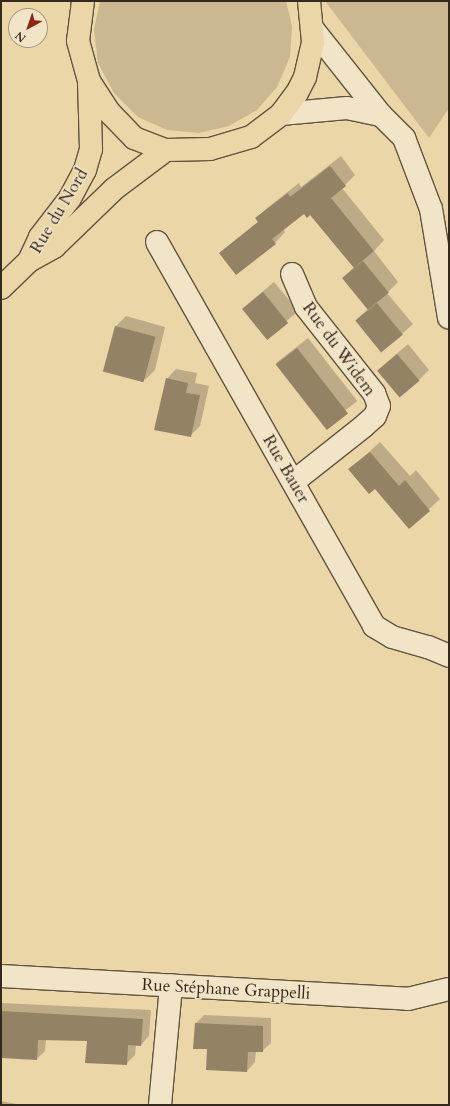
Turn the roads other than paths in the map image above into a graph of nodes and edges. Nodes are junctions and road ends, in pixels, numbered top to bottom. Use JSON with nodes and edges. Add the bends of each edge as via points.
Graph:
{"nodes":[{"id":1,"x":309,"y":1,"type":"edge"},
{"id":2,"x":80,"y":3,"type":"edge"},
{"id":3,"x":312,"y":28,"type":"junction"},
{"id":4,"x":89,"y":81,"type":"junction"},
{"id":5,"x":281,"y":114,"type":"junction"},
{"id":6,"x":381,"y":115,"type":"junction"},
{"id":7,"x":166,"y":150,"type":"junction"},
{"id":8,"x":158,"y":242,"type":"dead end"},
{"id":9,"x":30,"y":261,"type":"junction"},
{"id":10,"x":292,"y":274,"type":"dead end"},
{"id":11,"x":1,"y":288,"type":"edge"},
{"id":12,"x":449,"y":318,"type":"edge"},
{"id":13,"x":293,"y":482,"type":"junction"},
{"id":14,"x":449,"y":656,"type":"edge"},
{"id":15,"x":1,"y":976,"type":"edge"},
{"id":16,"x":171,"y":986,"type":"junction"},
{"id":17,"x":449,"y":989,"type":"edge"},
{"id":18,"x":160,"y":1105,"type":"edge"}],
"edges":[{"from":1,"to":3,"type":"main road"},
{"from":2,"to":4,"type":"main road","via":[[78,41]]},
{"from":3,"to":5,"type":"main road","via":[[313,42],[305,77]]},
{"from":3,"to":6,"type":"street"},
{"from":4,"to":7,"type":"main road","via":[[110,114],[134,138]]},
{"from":4,"to":9,"type":"main road","name":"Rue du Nord","via":[[90,149],[85,170],[70,198],[40,236]]},
{"from":5,"to":6,"type":"street","via":[[347,108]]},
{"from":5,"to":7,"type":"main road","via":[[251,137],[210,149]]},
{"from":6,"to":12,"type":"street","via":[[404,138],[431,209]]},
{"from":7,"to":9,"type":"main road","name":"Rue du Nord","via":[[114,189],[54,247]]},
{"from":8,"to":13,"type":"street","name":"Rue Bauer"},
{"from":9,"to":11,"type":"main road"},
{"from":10,"to":13,"type":"street","name":"Rue du Widem","via":[[306,307],[374,393],[379,406],[375,416],[364,426]]},
{"from":13,"to":14,"type":"street","name":"Rue Bauer","via":[[374,626],[392,637]]},
{"from":15,"to":16,"type":"street","name":"Rue Stéphane Grappelli"},
{"from":16,"to":17,"type":"street","name":"Rue Stéphane Grappelli","via":[[408,999]]},
{"from":16,"to":18,"type":"street"}]}
